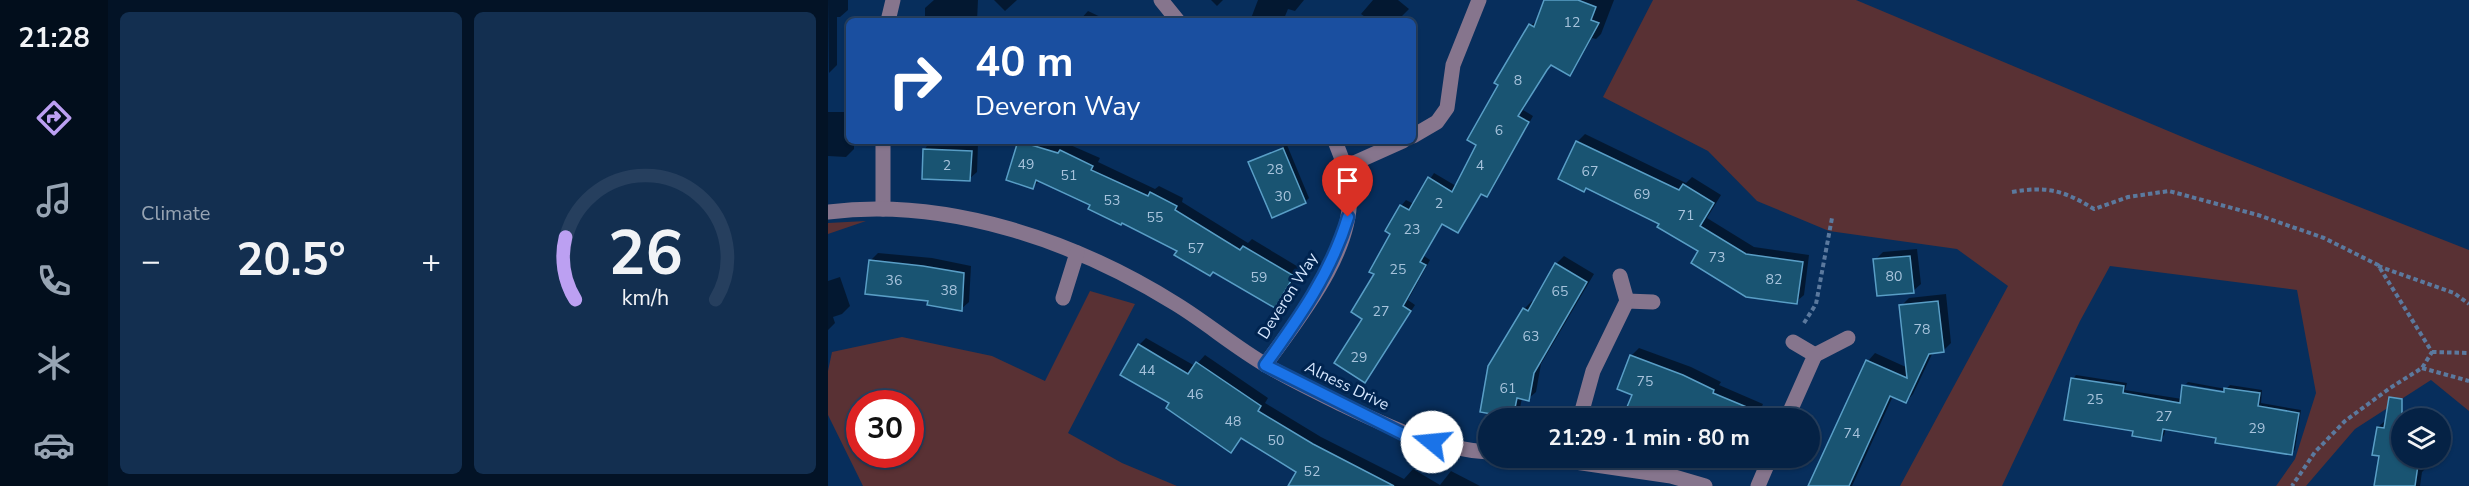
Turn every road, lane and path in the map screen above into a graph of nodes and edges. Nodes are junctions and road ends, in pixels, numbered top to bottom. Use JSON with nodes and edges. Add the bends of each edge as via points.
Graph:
{"nodes":[{"id":1,"x":893,"y":0,"type":"edge"},
{"id":2,"x":1161,"y":0,"type":"edge"},
{"id":3,"x":1479,"y":0,"type":"edge"},
{"id":4,"x":889,"y":18,"type":"edge"},
{"id":5,"x":1176,"y":18,"type":"edge"},
{"id":6,"x":1416,"y":134,"type":"edge"},
{"id":7,"x":884,"y":144,"type":"edge"},
{"id":8,"x":1336,"y":144,"type":"edge"},
{"id":9,"x":1396,"y":144,"type":"edge"},
{"id":10,"x":1345,"y":167,"type":"junction"},
{"id":11,"x":2012,"y":192,"type":"dead end"},
{"id":12,"x":883,"y":209,"type":"junction"},
{"id":13,"x":828,"y":212,"type":"edge"},
{"id":14,"x":1832,"y":218,"type":"dead end"},
{"id":15,"x":1077,"y":253,"type":"junction"},
{"id":16,"x":2378,"y":265,"type":"junction"},
{"id":17,"x":1620,"y":276,"type":"dead end"},
{"id":18,"x":1063,"y":298,"type":"dead end"},
{"id":19,"x":1627,"y":301,"type":"junction"},
{"id":20,"x":1653,"y":302,"type":"dead end"},
{"id":21,"x":2469,"y":304,"type":"edge"},
{"id":22,"x":1848,"y":338,"type":"dead end"},
{"id":23,"x":1793,"y":342,"type":"joint"},
{"id":24,"x":2432,"y":352,"type":"junction"},
{"id":25,"x":2469,"y":353,"type":"edge"},
{"id":26,"x":1815,"y":355,"type":"junction"},
{"id":27,"x":1265,"y":365,"type":"junction"},
{"id":28,"x":2422,"y":368,"type":"junction"},
{"id":29,"x":2469,"y":381,"type":"edge"},
{"id":30,"x":1583,"y":408,"type":"edge"},
{"id":31,"x":1791,"y":408,"type":"edge"},
{"id":32,"x":1478,"y":450,"type":"edge"},
{"id":33,"x":1627,"y":468,"type":"edge"},
{"id":34,"x":1766,"y":468,"type":"edge"},
{"id":35,"x":1705,"y":486,"type":"edge"},
{"id":36,"x":1758,"y":486,"type":"edge"},
{"id":37,"x":2292,"y":486,"type":"edge"}],
"edges":[{"from":1,"to":4,"type":"street"},
{"from":2,"to":5,"type":"street"},
{"from":3,"to":6,"type":"street","via":[[1453,65],[1447,108],[1437,122]]},
{"from":7,"to":12,"type":"street"},
{"from":8,"to":10,"type":"street","name":"Deveron Way"},
{"from":9,"to":10,"type":"street"},
{"from":10,"to":27,"type":"street","name":"Deveron Way","via":[[1350,191],[1340,243],[1302,313]]},
{"from":11,"to":16,"type":"path","via":[[2051,190],[2073,195],[2094,208],[2128,197],[2169,191],[2324,238]]},
{"from":12,"to":13,"type":"street","name":"Alness Drive"},
{"from":12,"to":15,"type":"street","name":"Alness Drive","via":[[921,211],[984,223]]},
{"from":14,"to":23,"type":"path","via":[[1816,304]]},
{"from":15,"to":18,"type":"street"},
{"from":15,"to":27,"type":"street","name":"Alness Drive","via":[[1177,304]]},
{"from":16,"to":21,"type":"path","via":[[2454,294]]},
{"from":16,"to":24,"type":"path"},
{"from":17,"to":19,"type":"street"},
{"from":19,"to":20,"type":"street"},
{"from":19,"to":30,"type":"street","via":[[1593,371]]},
{"from":22,"to":26,"type":"street"},
{"from":23,"to":26,"type":"street"},
{"from":24,"to":25,"type":"path"},
{"from":24,"to":28,"type":"path"},
{"from":26,"to":31,"type":"street"},
{"from":27,"to":32,"type":"street","name":"Alness Drive","via":[[1403,434]]},
{"from":28,"to":29,"type":"path"},
{"from":28,"to":37,"type":"path","via":[[2344,421],[2315,452]]},
{"from":33,"to":35,"type":"street"},
{"from":34,"to":36,"type":"street"}]}
